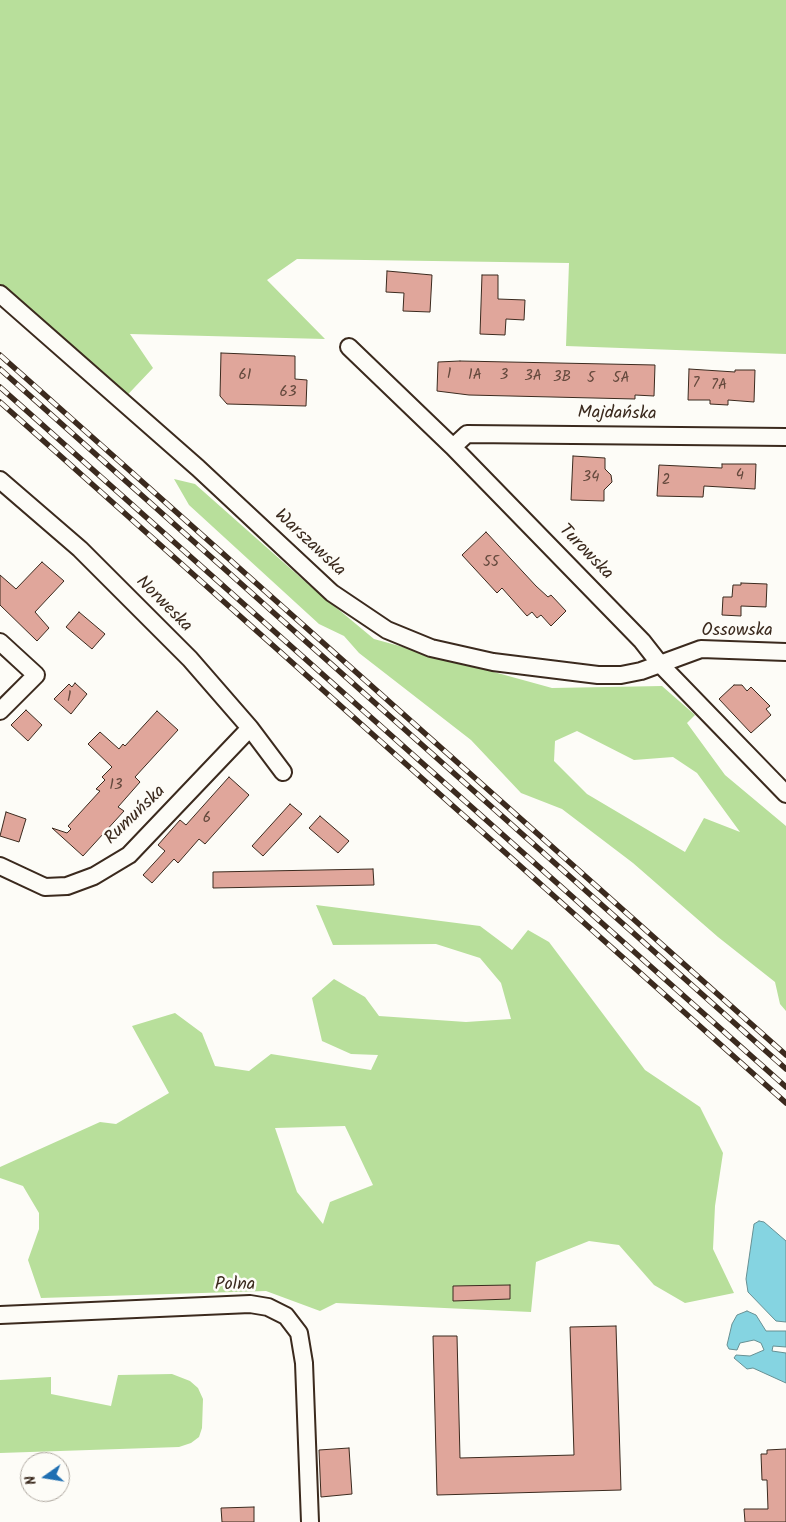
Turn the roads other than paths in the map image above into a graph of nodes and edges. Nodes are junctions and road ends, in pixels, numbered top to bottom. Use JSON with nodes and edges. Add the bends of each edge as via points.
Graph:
{"nodes":[{"id":1,"x":0,"y":294,"type":"edge"},
{"id":2,"x":349,"y":346,"type":"dead end"},
{"id":3,"x":786,"y":437,"type":"edge"},
{"id":4,"x":453,"y":447,"type":"junction"},
{"id":5,"x":0,"y":480,"type":"edge"},
{"id":6,"x":0,"y":642,"type":"edge"},
{"id":7,"x":786,"y":652,"type":"edge"},
{"id":8,"x":660,"y":664,"type":"junction"},
{"id":9,"x":0,"y":711,"type":"edge"},
{"id":10,"x":250,"y":728,"type":"junction"},
{"id":11,"x":283,"y":772,"type":"dead end"},
{"id":12,"x":786,"y":794,"type":"edge"},
{"id":13,"x":0,"y":866,"type":"edge"},
{"id":14,"x":0,"y":1314,"type":"edge"},
{"id":15,"x":310,"y":1522,"type":"edge"}],
"edges":[{"from":1,"to":8,"type":"street","name":"Warszawska","via":[[198,468],[332,593],[386,630],[431,648],[493,662],[546,669],[621,675]]},
{"from":2,"to":4,"type":"street","name":"Turowska"},
{"from":3,"to":4,"type":"street","name":"Majdańska","via":[[467,434]]},
{"from":4,"to":8,"type":"street","name":"Turowska","via":[[642,641]]},
{"from":5,"to":10,"type":"street","name":"Norweska","via":[[80,549],[190,659]]},
{"from":6,"to":9,"type":"street","via":[[36,675]]},
{"from":7,"to":8,"type":"street","name":"Ossowska","via":[[701,649]]},
{"from":8,"to":12,"type":"street","name":"Turowska"},
{"from":10,"to":11,"type":"street","name":"Norweska"},
{"from":10,"to":13,"type":"street","name":"Rumuńska","via":[[129,855],[94,876],[67,886],[44,887]]},
{"from":14,"to":15,"type":"street","name":"Polna","via":[[250,1304],[268,1306],[286,1316],[299,1333],[304,1363]]}]}
